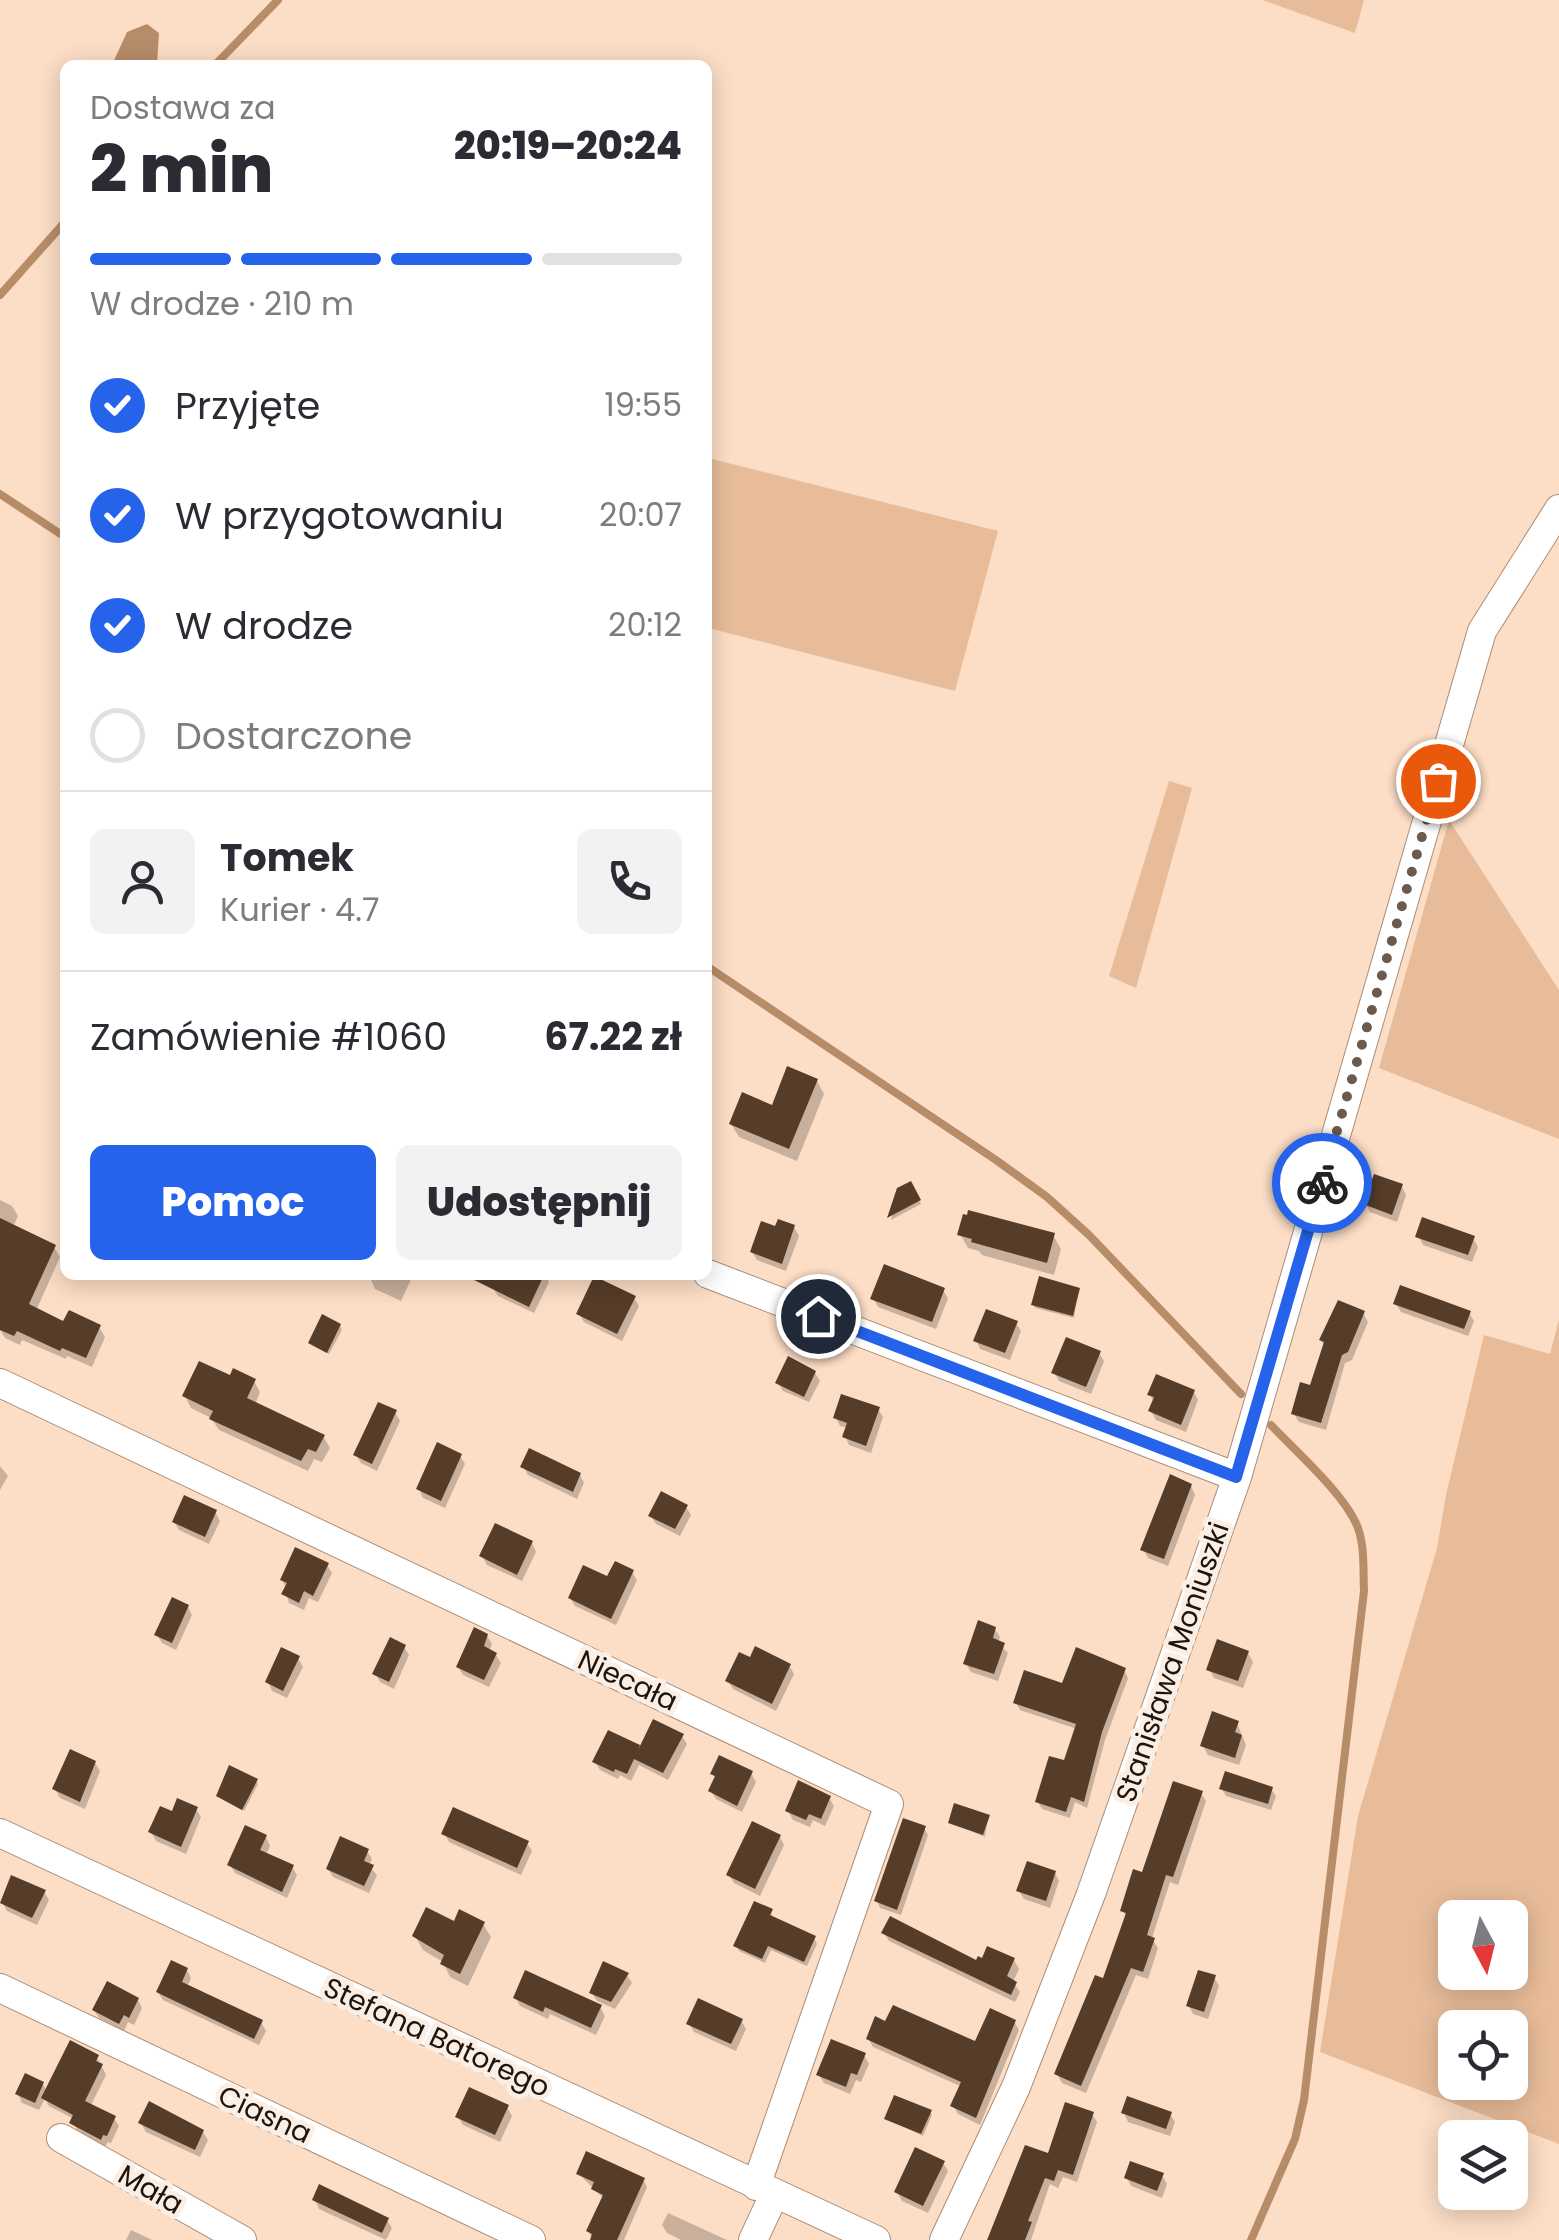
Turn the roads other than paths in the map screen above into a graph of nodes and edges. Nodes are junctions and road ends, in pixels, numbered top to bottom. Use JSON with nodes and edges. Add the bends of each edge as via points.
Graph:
{"nodes":[{"id":1,"x":1559,"y":509,"type":"edge"},
{"id":2,"x":712,"y":1276,"type":"edge"},
{"id":3,"x":0,"y":1383,"type":"edge"},
{"id":4,"x":1236,"y":1477,"type":"junction"},
{"id":5,"x":0,"y":1833,"type":"edge"},
{"id":6,"x":0,"y":1988,"type":"edge"},
{"id":7,"x":61,"y":2138,"type":"dead end"},
{"id":8,"x":765,"y":2191,"type":"junction"},
{"id":9,"x":237,"y":2239,"type":"edge"},
{"id":10,"x":531,"y":2240,"type":"edge"},
{"id":11,"x":753,"y":2240,"type":"edge"},
{"id":12,"x":876,"y":2240,"type":"edge"},
{"id":13,"x":944,"y":2240,"type":"edge"}],
"edges":[{"from":1,"to":4,"type":"street","name":"Stanisława Moniuszki","via":[[1482,631]]},
{"from":2,"to":4,"type":"street"},
{"from":3,"to":8,"type":"street","name":"Niecała","via":[[889,1804]]},
{"from":4,"to":13,"type":"street","name":"Stanisława Moniuszki","via":[[1091,1894],[1016,2088]]},
{"from":5,"to":8,"type":"street","name":"Stefana Batorego"},
{"from":6,"to":10,"type":"street","name":"Ciasna"},
{"from":7,"to":9,"type":"street","name":"Mała"},
{"from":8,"to":11,"type":"street"},
{"from":8,"to":12,"type":"street","name":"Stefana Batorego"}]}
